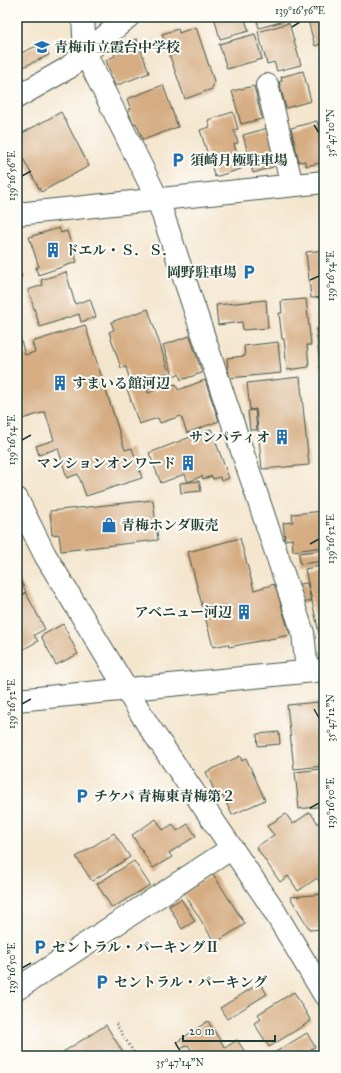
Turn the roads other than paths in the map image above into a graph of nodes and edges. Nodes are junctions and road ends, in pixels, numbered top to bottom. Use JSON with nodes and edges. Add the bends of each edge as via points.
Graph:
{"nodes":[{"id":1,"x":83,"y":17,"type":"edge"},
{"id":2,"x":128,"y":17,"type":"edge"},
{"id":3,"x":85,"y":53,"type":"junction"},
{"id":4,"x":267,"y":85,"type":"dead end"},
{"id":5,"x":17,"y":97,"type":"edge"},
{"id":6,"x":324,"y":182,"type":"edge"},
{"id":7,"x":292,"y":185,"type":"junction"},
{"id":8,"x":158,"y":200,"type":"junction"},
{"id":9,"x":17,"y":214,"type":"edge"},
{"id":10,"x":17,"y":499,"type":"edge"},
{"id":11,"x":316,"y":670,"type":"edge"},
{"id":12,"x":126,"y":689,"type":"junction"},
{"id":13,"x":17,"y":700,"type":"edge"},
{"id":14,"x":232,"y":848,"type":"junction"},
{"id":15,"x":17,"y":989,"type":"edge"},
{"id":16,"x":324,"y":994,"type":"edge"}],
"edges":[{"from":1,"to":3,"type":"street"},
{"from":2,"to":3,"type":"street"},
{"from":3,"to":5,"type":"street","via":[[58,74]]},
{"from":3,"to":8,"type":"street"},
{"from":4,"to":7,"type":"street"},
{"from":6,"to":7,"type":"street"},
{"from":7,"to":8,"type":"street"},
{"from":8,"to":9,"type":"street"},
{"from":8,"to":11,"type":"street"},
{"from":10,"to":12,"type":"street","via":[[45,556]]},
{"from":11,"to":12,"type":"street"},
{"from":12,"to":13,"type":"street"},
{"from":12,"to":14,"type":"street","via":[[166,754]]},
{"from":14,"to":15,"type":"street"},
{"from":14,"to":16,"type":"street","via":[[270,904]]}]}
